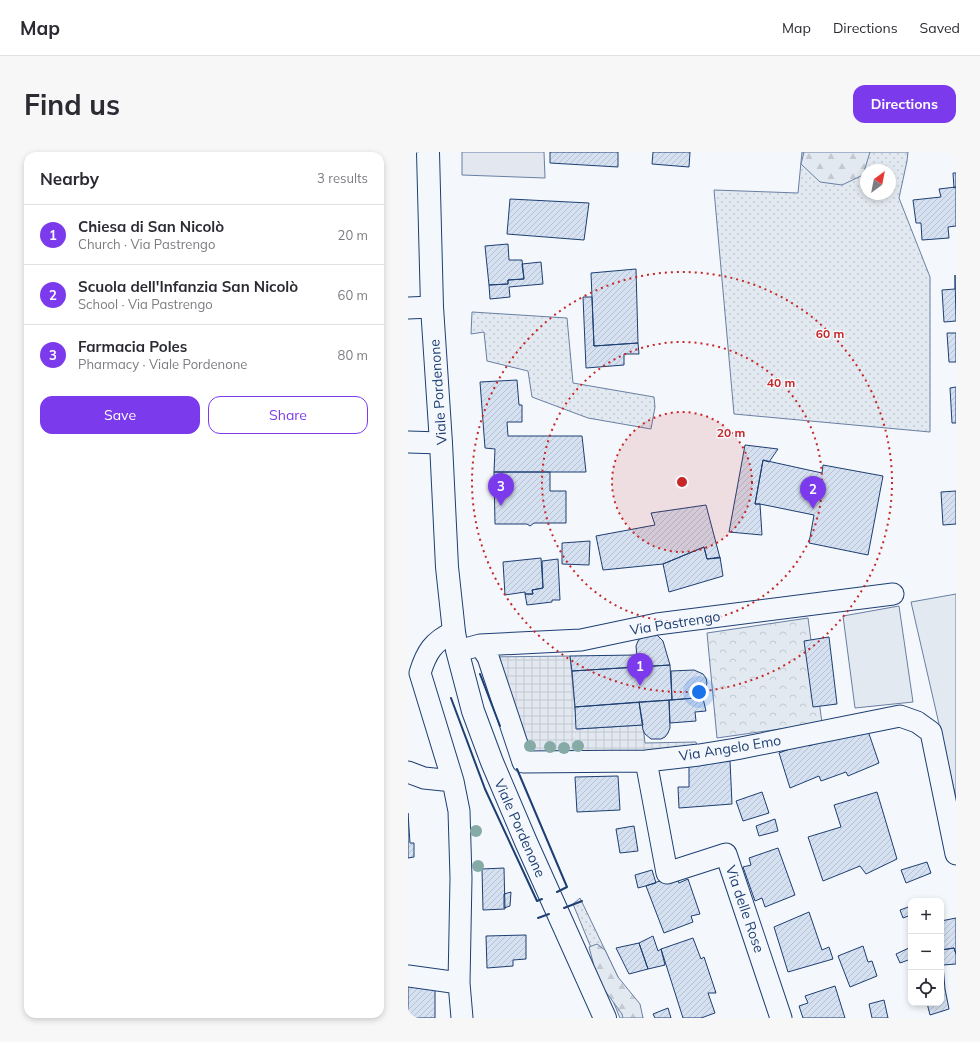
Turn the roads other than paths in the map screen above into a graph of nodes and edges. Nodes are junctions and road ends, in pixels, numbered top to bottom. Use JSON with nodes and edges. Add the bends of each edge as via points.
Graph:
{"nodes":[{"id":1,"x":428,"y":152,"type":"edge"},
{"id":2,"x":432,"y":307,"type":"junction"},
{"id":3,"x":408,"y":308,"type":"edge"},
{"id":4,"x":408,"y":442,"type":"edge"},
{"id":5,"x":441,"y":443,"type":"junction"},
{"id":6,"x":894,"y":594,"type":"dead end"},
{"id":7,"x":455,"y":641,"type":"junction"},
{"id":8,"x":480,"y":645,"type":"junction"},
{"id":9,"x":646,"y":760,"type":"junction"},
{"id":10,"x":408,"y":772,"type":"edge"},
{"id":11,"x":454,"y":780,"type":"junction"},
{"id":12,"x":956,"y":854,"type":"edge"},
{"id":13,"x":408,"y":976,"type":"edge"},
{"id":14,"x":459,"y":984,"type":"junction"},
{"id":15,"x":462,"y":1018,"type":"edge"},
{"id":16,"x":605,"y":1018,"type":"edge"},
{"id":17,"x":781,"y":1018,"type":"edge"}],
"edges":[{"from":1,"to":2,"type":"main road","name":"Viale Pordenone"},
{"from":2,"to":3,"type":"street"},
{"from":2,"to":5,"type":"main road","name":"Viale Pordenone"},
{"from":4,"to":5,"type":"street"},
{"from":5,"to":7,"type":"main road","name":"Viale Pordenone","via":[[447,567]]},
{"from":6,"to":8,"type":"street","name":"Via Pastrengo","via":[[657,624],[581,640]]},
{"from":7,"to":8,"type":"street","name":"Via Pastrengo"},
{"from":7,"to":11,"type":"street","via":[[440,641],[430,648],[420,673]]},
{"from":7,"to":16,"type":"main road","name":"Viale Pordenone","via":[[473,711],[492,762]]},
{"from":8,"to":9,"type":"street","name":"Via Angelo Emo","via":[[488,657],[523,762]]},
{"from":9,"to":12,"type":"street","name":"Via Angelo Emo","via":[[736,749],[900,716],[917,722],[931,732]]},
{"from":9,"to":17,"type":"street","name":"Via delle Rose","via":[[667,872],[726,854]]},
{"from":10,"to":11,"type":"street","via":[[424,778]]},
{"from":11,"to":14,"type":"street","via":[[459,811],[461,870]]},
{"from":13,"to":14,"type":"street"},
{"from":14,"to":15,"type":"street"}]}
